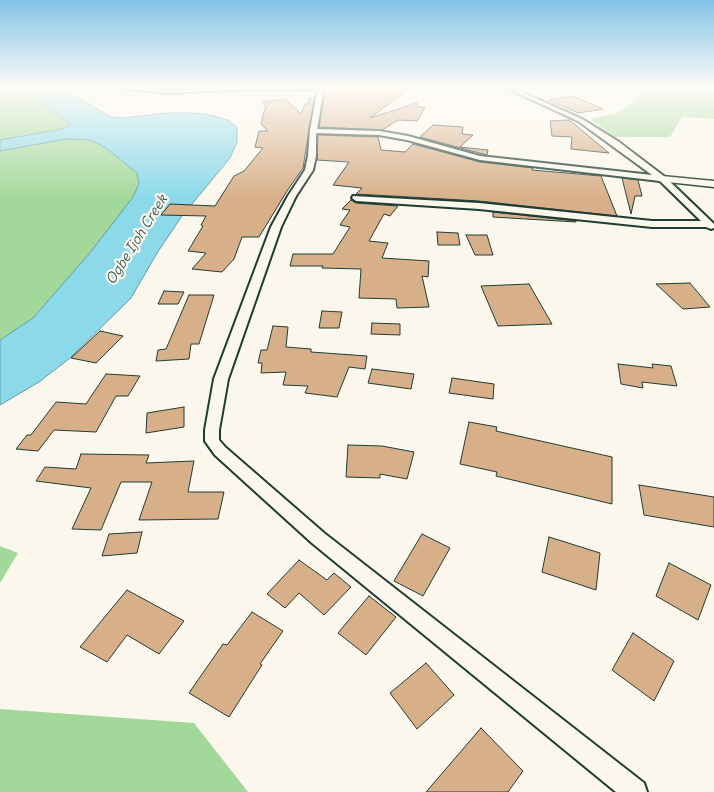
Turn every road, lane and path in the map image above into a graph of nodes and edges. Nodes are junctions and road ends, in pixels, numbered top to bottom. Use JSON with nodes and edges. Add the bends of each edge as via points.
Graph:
{"nodes":[{"id":1,"x":315,"y":125,"type":"edge"},
{"id":2,"x":587,"y":125,"type":"edge"},
{"id":3,"x":314,"y":131,"type":"junction"},
{"id":4,"x":662,"y":179,"type":"junction"},
{"id":5,"x":714,"y":184,"type":"edge"},
{"id":6,"x":356,"y":198,"type":"dead end"},
{"id":7,"x":711,"y":226,"type":"edge"},
{"id":8,"x":635,"y":792,"type":"edge"}],
"edges":[{"from":1,"to":3,"type":"street"},
{"from":2,"to":4,"type":"street"},
{"from":3,"to":4,"type":"street","via":[[379,133],[480,158]]},
{"from":3,"to":8,"type":"street","via":[[309,170],[276,227],[221,379],[212,441],[318,538]]},
{"from":4,"to":5,"type":"street"},
{"from":4,"to":7,"type":"street"},
{"from":6,"to":7,"type":"street","via":[[479,206],[652,224]]}]}
